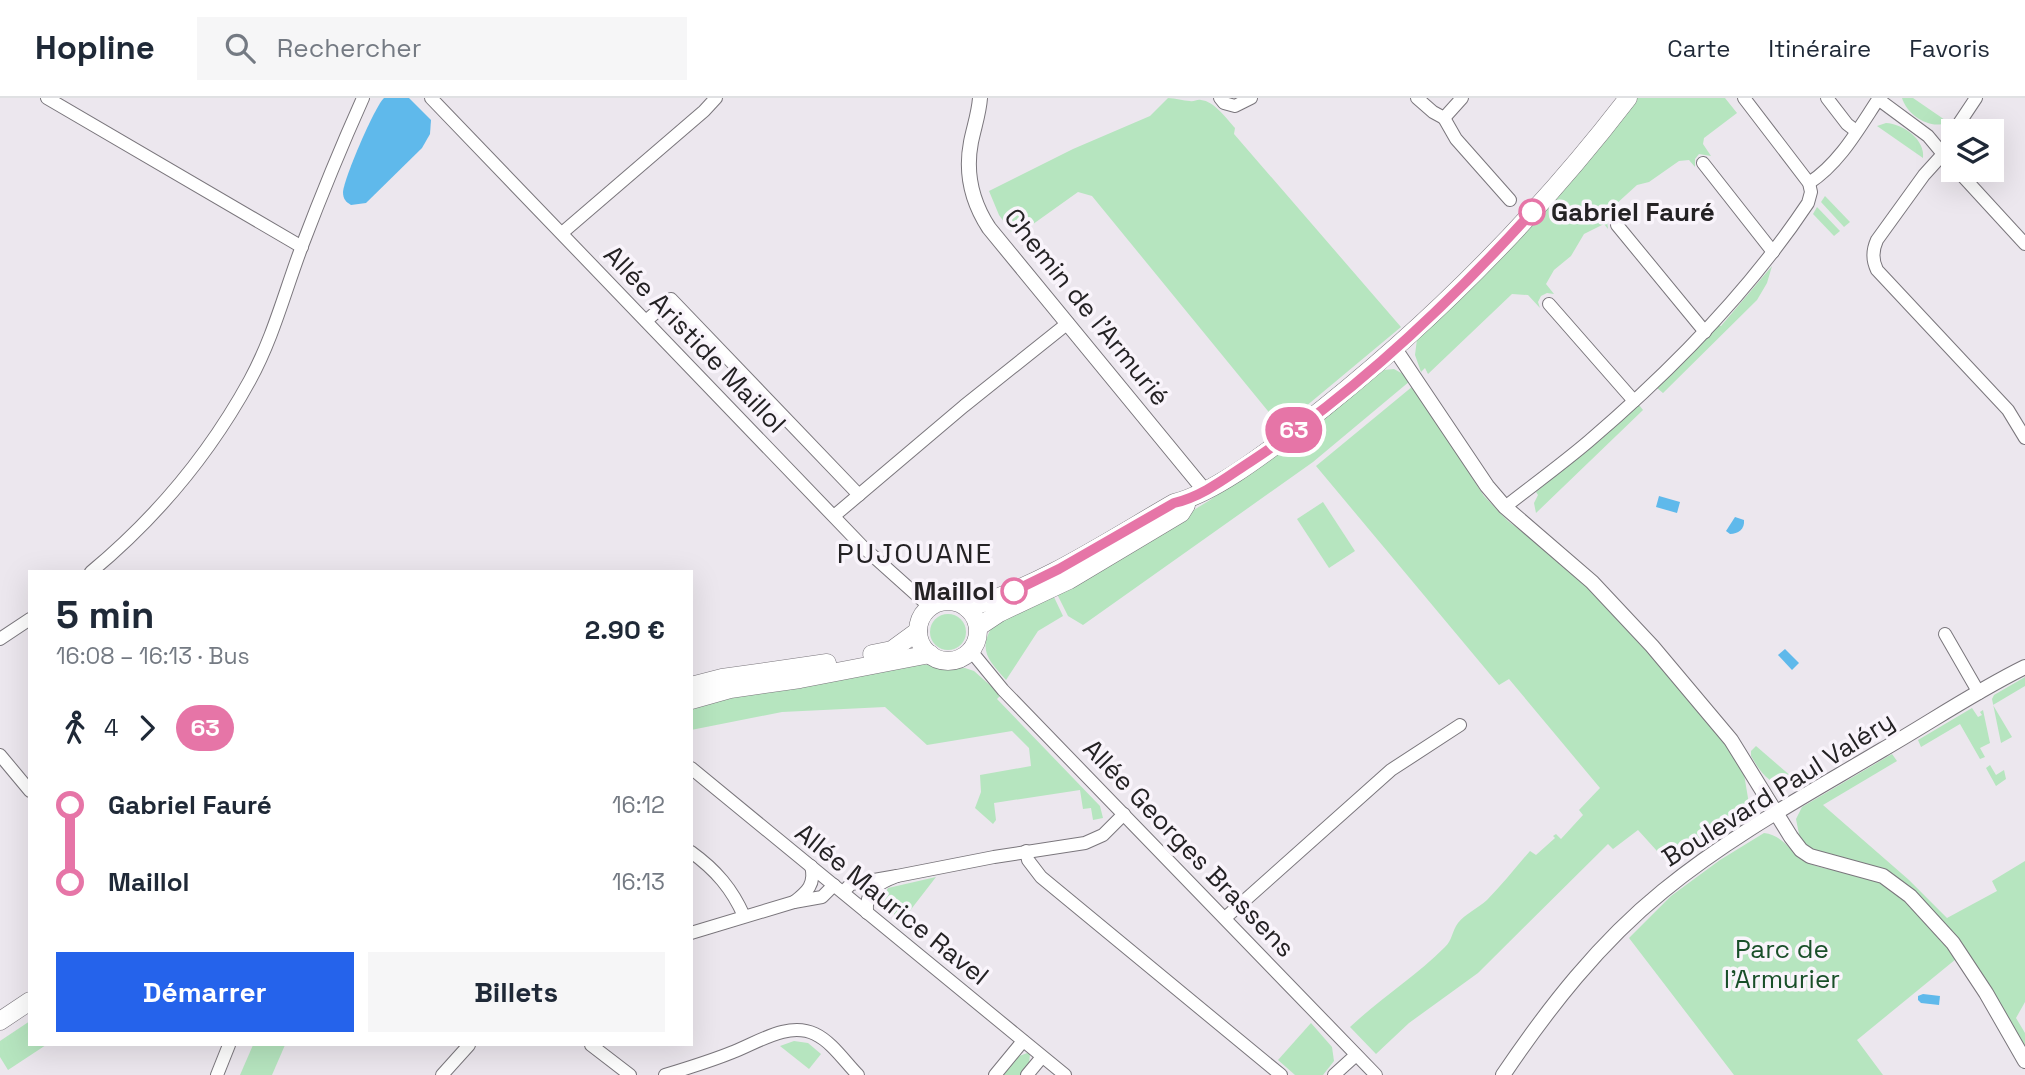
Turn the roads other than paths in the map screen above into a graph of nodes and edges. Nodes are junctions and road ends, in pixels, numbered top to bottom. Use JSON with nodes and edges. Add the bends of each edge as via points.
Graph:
{"nodes":[{"id":1,"x":47,"y":98,"type":"edge"},
{"id":2,"x":363,"y":98,"type":"edge"},
{"id":3,"x":430,"y":98,"type":"edge"},
{"id":4,"x":716,"y":98,"type":"edge"},
{"id":5,"x":981,"y":98,"type":"edge"},
{"id":6,"x":1220,"y":98,"type":"edge"},
{"id":7,"x":1251,"y":98,"type":"edge"},
{"id":8,"x":1417,"y":98,"type":"edge"},
{"id":9,"x":1462,"y":98,"type":"edge"},
{"id":10,"x":1628,"y":98,"type":"edge"},
{"id":11,"x":1744,"y":98,"type":"edge"},
{"id":12,"x":1827,"y":98,"type":"edge"},
{"id":13,"x":1976,"y":98,"type":"edge"},
{"id":14,"x":1879,"y":99,"type":"edge"},
{"id":15,"x":1444,"y":118,"type":"junction"},
{"id":16,"x":1962,"y":119,"type":"edge"},
{"id":17,"x":1856,"y":131,"type":"junction"},
{"id":18,"x":1941,"y":151,"type":"joint"},
{"id":19,"x":1703,"y":163,"type":"dead end"},
{"id":20,"x":1967,"y":182,"type":"edge"},
{"id":21,"x":1809,"y":183,"type":"junction"},
{"id":22,"x":1510,"y":200,"type":"dead end"},
{"id":23,"x":1617,"y":225,"type":"dead end"},
{"id":24,"x":562,"y":233,"type":"junction"},
{"id":25,"x":2025,"y":244,"type":"edge"},
{"id":26,"x":302,"y":247,"type":"junction"},
{"id":27,"x":1773,"y":252,"type":"junction"},
{"id":28,"x":1549,"y":304,"type":"dead end"},
{"id":29,"x":646,"y":321,"type":"junction"},
{"id":30,"x":1068,"y":323,"type":"junction"},
{"id":31,"x":1704,"y":332,"type":"junction"},
{"id":32,"x":1395,"y":349,"type":"junction"},
{"id":33,"x":1634,"y":401,"type":"junction"},
{"id":34,"x":2025,"y":438,"type":"edge"},
{"id":35,"x":859,"y":495,"type":"junction"},
{"id":36,"x":1197,"y":495,"type":"junction"},
{"id":37,"x":1505,"y":507,"type":"junction"},
{"id":38,"x":834,"y":516,"type":"junction"},
{"id":39,"x":93,"y":570,"type":"edge"},
{"id":40,"x":930,"y":607,"type":"junction"},
{"id":41,"x":967,"y":608,"type":"junction"},
{"id":42,"x":28,"y":621,"type":"edge"},
{"id":43,"x":978,"y":627,"type":"junction"},
{"id":44,"x":918,"y":631,"type":"junction"},
{"id":45,"x":1945,"y":635,"type":"dead end"},
{"id":46,"x":0,"y":639,"type":"edge"},
{"id":47,"x":971,"y":651,"type":"junction"},
{"id":48,"x":929,"y":654,"type":"junction"},
{"id":49,"x":2024,"y":667,"type":"edge"},
{"id":50,"x":693,"y":686,"type":"edge"},
{"id":51,"x":1979,"y":693,"type":"junction"},
{"id":52,"x":693,"y":699,"type":"edge"},
{"id":53,"x":1460,"y":725,"type":"dead end"},
{"id":54,"x":0,"y":755,"type":"edge"},
{"id":55,"x":693,"y":770,"type":"edge"},
{"id":56,"x":28,"y":789,"type":"edge"},
{"id":57,"x":1777,"y":813,"type":"junction"},
{"id":58,"x":1124,"y":814,"type":"junction"},
{"id":59,"x":1026,"y":851,"type":"junction"},
{"id":60,"x":693,"y":854,"type":"edge"},
{"id":61,"x":811,"y":866,"type":"junction"},
{"id":62,"x":897,"y":876,"type":"junction"},
{"id":63,"x":838,"y":889,"type":"junction"},
{"id":64,"x":794,"y":902,"type":"junction"},
{"id":65,"x":867,"y":913,"type":"junction"},
{"id":66,"x":744,"y":916,"type":"junction"},
{"id":67,"x":1225,"y":918,"type":"junction"},
{"id":68,"x":693,"y":932,"type":"edge"},
{"id":69,"x":28,"y":1002,"type":"edge"},
{"id":70,"x":28,"y":1016,"type":"edge"},
{"id":71,"x":0,"y":1021,"type":"edge"},
{"id":72,"x":0,"y":1035,"type":"edge"},
{"id":73,"x":1023,"y":1041,"type":"junction"},
{"id":74,"x":229,"y":1046,"type":"edge"},
{"id":75,"x":468,"y":1046,"type":"edge"},
{"id":76,"x":592,"y":1046,"type":"edge"},
{"id":77,"x":1356,"y":1055,"type":"junction"},
{"id":78,"x":1042,"y":1057,"type":"junction"},
{"id":79,"x":2025,"y":1061,"type":"edge"},
{"id":80,"x":217,"y":1075,"type":"edge"},
{"id":81,"x":442,"y":1075,"type":"edge"},
{"id":82,"x":630,"y":1075,"type":"edge"},
{"id":83,"x":665,"y":1075,"type":"edge"},
{"id":84,"x":858,"y":1075,"type":"edge"},
{"id":85,"x":995,"y":1075,"type":"edge"},
{"id":86,"x":1027,"y":1075,"type":"edge"},
{"id":87,"x":1065,"y":1075,"type":"edge"},
{"id":88,"x":1281,"y":1075,"type":"edge"},
{"id":89,"x":1334,"y":1075,"type":"edge"},
{"id":90,"x":1376,"y":1075,"type":"edge"},
{"id":91,"x":1503,"y":1075,"type":"edge"}],
"edges":[{"from":1,"to":26,"type":"street"},
{"from":2,"to":26,"type":"street"},
{"from":3,"to":24,"type":"street","name":"Allée Aristide Maillol"},
{"from":4,"to":24,"type":"street"},
{"from":5,"to":30,"type":"street","name":"Chemin de l'Armurié","via":[[968,165],[977,207],[989,228]]},
{"from":6,"to":7,"type":"street","via":[[1235,107]]},
{"from":8,"to":15,"type":"street"},
{"from":9,"to":15,"type":"street"},
{"from":10,"to":32,"type":"main road","via":[[1497,251]]},
{"from":11,"to":21,"type":"street"},
{"from":12,"to":17,"type":"street"},
{"from":13,"to":16,"type":"street"},
{"from":14,"to":17,"type":"street"},
{"from":14,"to":18,"type":"street"},
{"from":15,"to":22,"type":"street","via":[[1456,139]]},
{"from":17,"to":21,"type":"street","via":[[1828,169]]},
{"from":18,"to":34,"type":"street","via":[[1877,240],[1874,263],[2008,410]]},
{"from":19,"to":27,"type":"street"},
{"from":20,"to":25,"type":"street"},
{"from":21,"to":27,"type":"street","via":[[1808,203]]},
{"from":23,"to":31,"type":"street"},
{"from":24,"to":29,"type":"street","name":"Allée Aristide Maillol"},
{"from":26,"to":39,"type":"street","via":[[269,341],[225,422],[167,500]]},
{"from":27,"to":31,"type":"street"},
{"from":28,"to":33,"type":"street"},
{"from":29,"to":35,"type":"street","via":[[671,299]]},
{"from":29,"to":38,"type":"street","name":"Allée Aristide Maillol"},
{"from":30,"to":35,"type":"street"},
{"from":30,"to":36,"type":"street","name":"Chemin de l'Armurié"},
{"from":31,"to":33,"type":"street"},
{"from":32,"to":36,"type":"main road","via":[[1274,446]]},
{"from":32,"to":37,"type":"street","via":[[1471,465]]},
{"from":33,"to":37,"type":"street"},
{"from":35,"to":38,"type":"street"},
{"from":36,"to":41,"type":"main road","via":[[1174,503],[1051,573]]},
{"from":36,"to":43,"type":"main road","via":[[1181,513],[1069,580]]},
{"from":37,"to":57,"type":"street","via":[[1631,622],[1731,740]]},
{"from":38,"to":40,"type":"street","name":"Allée Aristide Maillol"},
{"from":40,"to":41,"type":"main road","via":[[949,601]]},
{"from":40,"to":44,"type":"main road"},
{"from":41,"to":43,"type":"main road"},
{"from":42,"to":46,"type":"street"},
{"from":43,"to":47,"type":"main road"},
{"from":44,"to":48,"type":"main road"},
{"from":44,"to":50,"type":"main road","via":[[892,649]]},
{"from":45,"to":51,"type":"street"},
{"from":47,"to":48,"type":"main road","via":[[946,661]]},
{"from":47,"to":58,"type":"street","name":"Allée Georges Brassens"},
{"from":48,"to":52,"type":"main road"},
{"from":49,"to":51,"type":"street","name":"Boulevard Paul Valéry"},
{"from":51,"to":57,"type":"street","name":"Boulevard Paul Valéry"},
{"from":53,"to":67,"type":"street","via":[[1391,770]]},
{"from":54,"to":56,"type":"street"},
{"from":55,"to":61,"type":"street","name":"Allée Maurice Ravel"},
{"from":57,"to":79,"type":"street","via":[[1790,837],[1810,856],[1883,876],[1910,896],[1953,943]]},
{"from":57,"to":91,"type":"street","name":"Boulevard Paul Valéry","via":[[1675,882],[1625,925],[1544,1015]]},
{"from":58,"to":59,"type":"street","via":[[1097,839]]},
{"from":58,"to":67,"type":"street","name":"Allée Georges Brassens"},
{"from":59,"to":62,"type":"street"},
{"from":59,"to":88,"type":"street","via":[[1041,877]]},
{"from":60,"to":66,"type":"street","via":[[722,879]]},
{"from":61,"to":63,"type":"street","name":"Allée Maurice Ravel"},
{"from":61,"to":64,"type":"street","via":[[813,882]]},
{"from":62,"to":63,"type":"street"},
{"from":62,"to":65,"type":"street","via":[[872,889]]},
{"from":63,"to":64,"type":"street"},
{"from":63,"to":65,"type":"street","name":"Allée Maurice Ravel"},
{"from":64,"to":66,"type":"street"},
{"from":65,"to":73,"type":"street","name":"Allée Maurice Ravel"},
{"from":66,"to":68,"type":"street"},
{"from":67,"to":77,"type":"street","name":"Allée Georges Brassens"},
{"from":69,"to":71,"type":"main road"},
{"from":70,"to":72,"type":"main road"},
{"from":73,"to":78,"type":"street","name":"Allée Maurice Ravel"},
{"from":73,"to":85,"type":"street"},
{"from":74,"to":80,"type":"street"},
{"from":75,"to":81,"type":"street"},
{"from":76,"to":82,"type":"street"},
{"from":77,"to":89,"type":"street"},
{"from":77,"to":90,"type":"street","name":"Allée Georges Brassens"},
{"from":78,"to":86,"type":"street"},
{"from":78,"to":87,"type":"street","name":"Allée Maurice Ravel"},
{"from":83,"to":84,"type":"street","via":[[796,1030],[819,1036]]}]}
